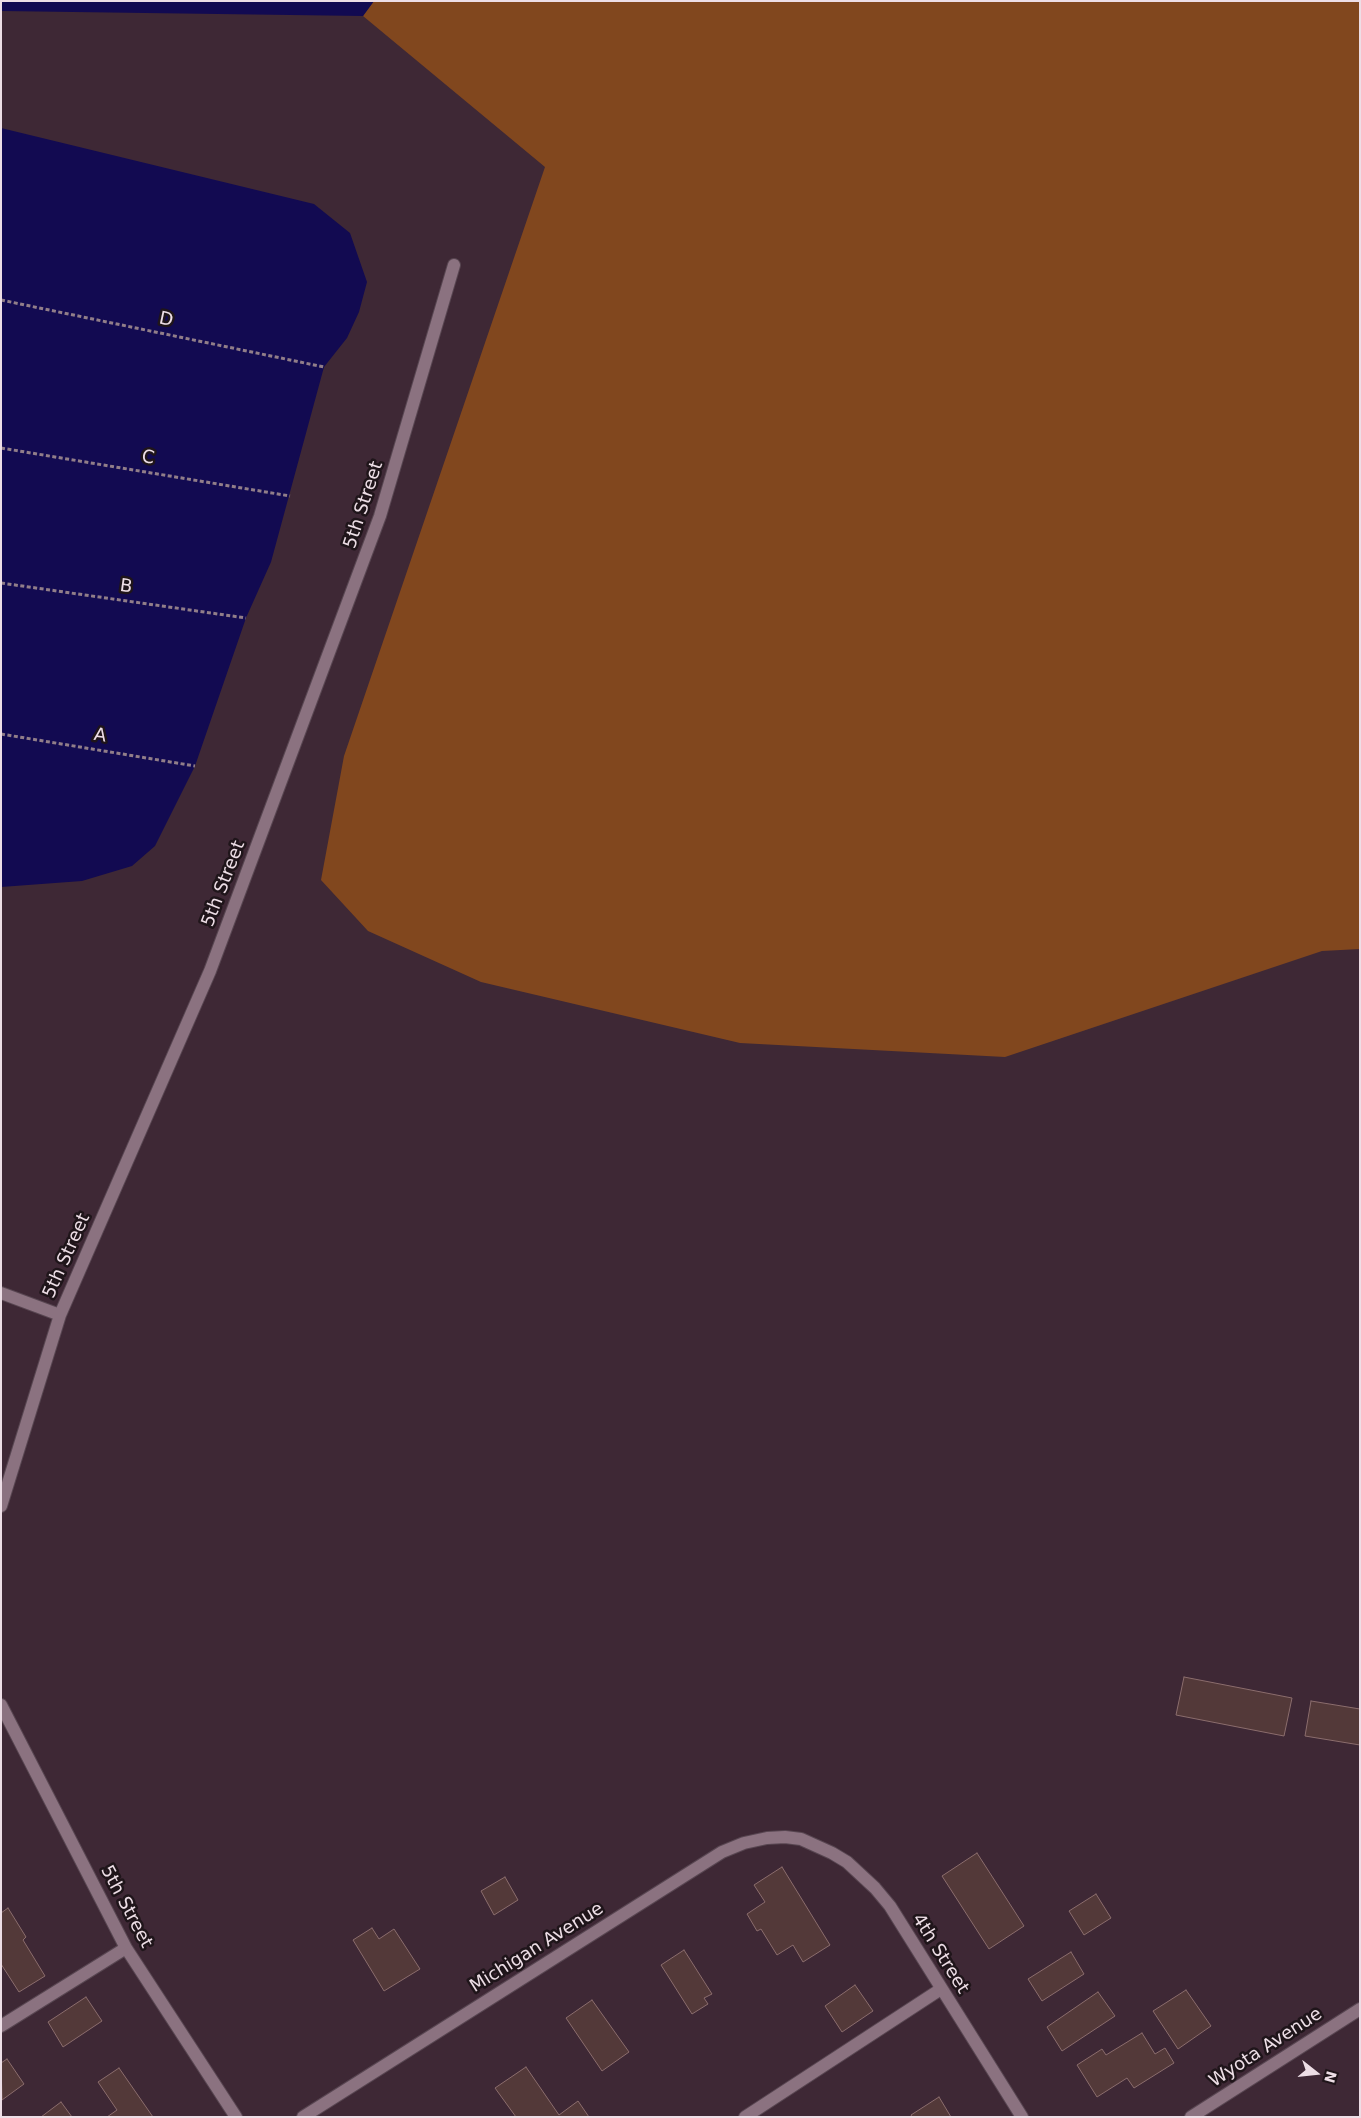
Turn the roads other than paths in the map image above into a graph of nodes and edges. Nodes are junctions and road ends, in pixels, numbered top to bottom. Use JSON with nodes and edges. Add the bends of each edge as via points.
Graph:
{"nodes":[{"id":1,"x":454,"y":265,"type":"dead end"},
{"id":2,"x":1,"y":1293,"type":"edge"},
{"id":3,"x":60,"y":1315,"type":"junction"},
{"id":4,"x":1,"y":1506,"type":"edge"},
{"id":5,"x":1,"y":1705,"type":"edge"},
{"id":6,"x":801,"y":1839,"type":"joint"},
{"id":7,"x":126,"y":1948,"type":"junction"},
{"id":8,"x":941,"y":1988,"type":"junction"},
{"id":9,"x":1360,"y":2009,"type":"edge"},
{"id":10,"x":1,"y":2026,"type":"edge"},
{"id":11,"x":236,"y":2117,"type":"edge"},
{"id":12,"x":303,"y":2117,"type":"edge"},
{"id":13,"x":745,"y":2117,"type":"edge"},
{"id":14,"x":1022,"y":2117,"type":"edge"},
{"id":15,"x":1191,"y":2117,"type":"edge"}],
"edges":[{"from":1,"to":3,"type":"street","name":"5th Street","via":[[380,516],[284,777],[210,970]]},
{"from":2,"to":3,"type":"street"},
{"from":3,"to":4,"type":"street","name":"5th Street"},
{"from":5,"to":7,"type":"street","name":"5th Street"},
{"from":6,"to":8,"type":"street","name":"4th Street","via":[[817,1844],[847,1862],[875,1888],[890,1906]]},
{"from":6,"to":12,"type":"street","name":"Michigan Avenue","via":[[767,1838],[722,1852]]},
{"from":7,"to":10,"type":"street"},
{"from":7,"to":11,"type":"street","name":"5th Street"},
{"from":8,"to":13,"type":"street"},
{"from":8,"to":14,"type":"street","name":"4th Street"},
{"from":9,"to":15,"type":"street","name":"Wyota Avenue"}]}
